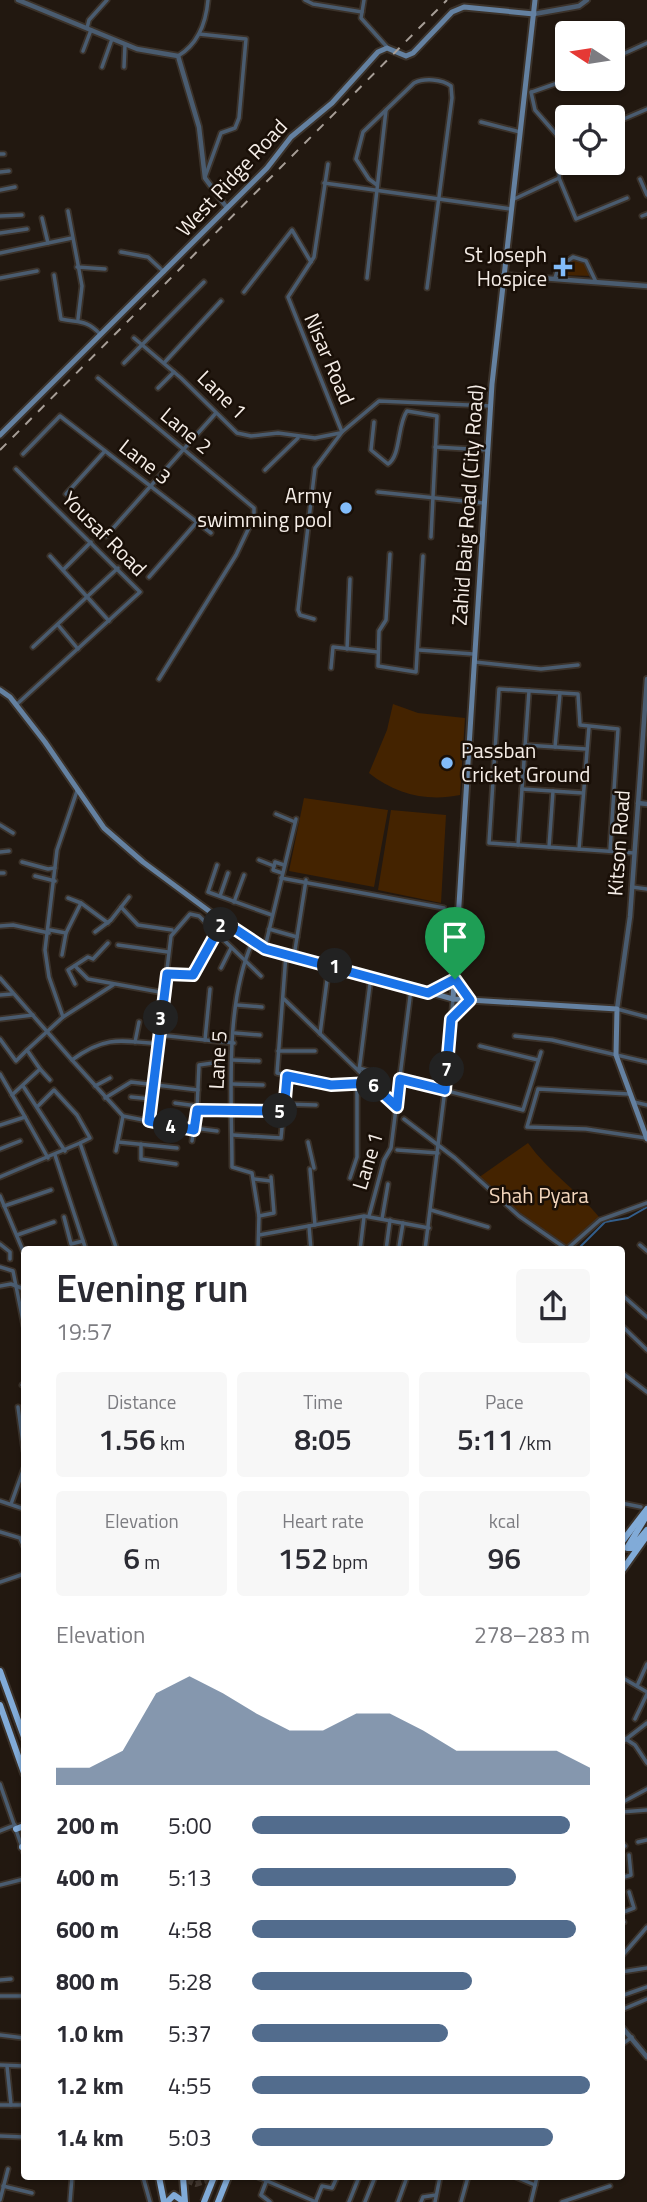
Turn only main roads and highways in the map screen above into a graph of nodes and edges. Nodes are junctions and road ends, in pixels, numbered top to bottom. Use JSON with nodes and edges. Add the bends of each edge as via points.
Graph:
{"nodes":[{"id":1,"x":535,"y":0,"type":"edge"},
{"id":2,"x":534,"y":14,"type":"junction"},
{"id":3,"x":0,"y":435,"type":"edge"},
{"id":4,"x":0,"y":690,"type":"edge"},
{"id":5,"x":453,"y":999,"type":"junction"},
{"id":6,"x":647,"y":1139,"type":"edge"},
{"id":7,"x":644,"y":1508,"type":"edge"},
{"id":8,"x":647,"y":1514,"type":"edge"},
{"id":9,"x":647,"y":1530,"type":"edge"},
{"id":10,"x":647,"y":1536,"type":"edge"},
{"id":11,"x":625,"y":1537,"type":"edge"},
{"id":12,"x":625,"y":1567,"type":"edge"},
{"id":13,"x":0,"y":1671,"type":"edge"},
{"id":14,"x":0,"y":1705,"type":"edge"},
{"id":15,"x":21,"y":1729,"type":"edge"},
{"id":16,"x":21,"y":1764,"type":"edge"},
{"id":17,"x":21,"y":1826,"type":"edge"},
{"id":18,"x":16,"y":1827,"type":"road end"},
{"id":19,"x":160,"y":2180,"type":"edge"},
{"id":20,"x":183,"y":2180,"type":"edge"},
{"id":21,"x":213,"y":2180,"type":"edge"},
{"id":22,"x":227,"y":2180,"type":"edge"},
{"id":23,"x":165,"y":2202,"type":"edge"},
{"id":24,"x":185,"y":2202,"type":"edge"},
{"id":25,"x":204,"y":2202,"type":"edge"},
{"id":26,"x":218,"y":2202,"type":"edge"}],
"edges":[{"from":1,"to":2,"type":"main road","name":"Zahid Baig Road (City Road)"},
{"from":2,"to":3,"type":"main road","name":"West Ridge Road","via":[[464,7],[452,12],[406,57],[387,47],[378,52]]},
{"from":2,"to":5,"type":"main road","name":"Zahid Baig Road (City Road)","via":[[487,450]]},
{"from":4,"to":5,"type":"main road","via":[[16,705],[113,837],[252,943]]},
{"from":5,"to":6,"type":"main road","via":[[617,1009],[616,1055]]},
{"from":7,"to":11,"type":"highway"},
{"from":8,"to":9,"type":"highway","via":[[627,1548]]},
{"from":10,"to":12,"type":"highway"},
{"from":13,"to":15,"type":"highway"},
{"from":14,"to":16,"type":"highway"},
{"from":17,"to":18,"type":"highway"},
{"from":19,"to":23,"type":"highway"},
{"from":20,"to":24,"type":"highway"},
{"from":21,"to":25,"type":"highway","bridge":true},
{"from":22,"to":26,"type":"highway"},
{"from":23,"to":24,"type":"highway","via":[[174,2195]]}]}
